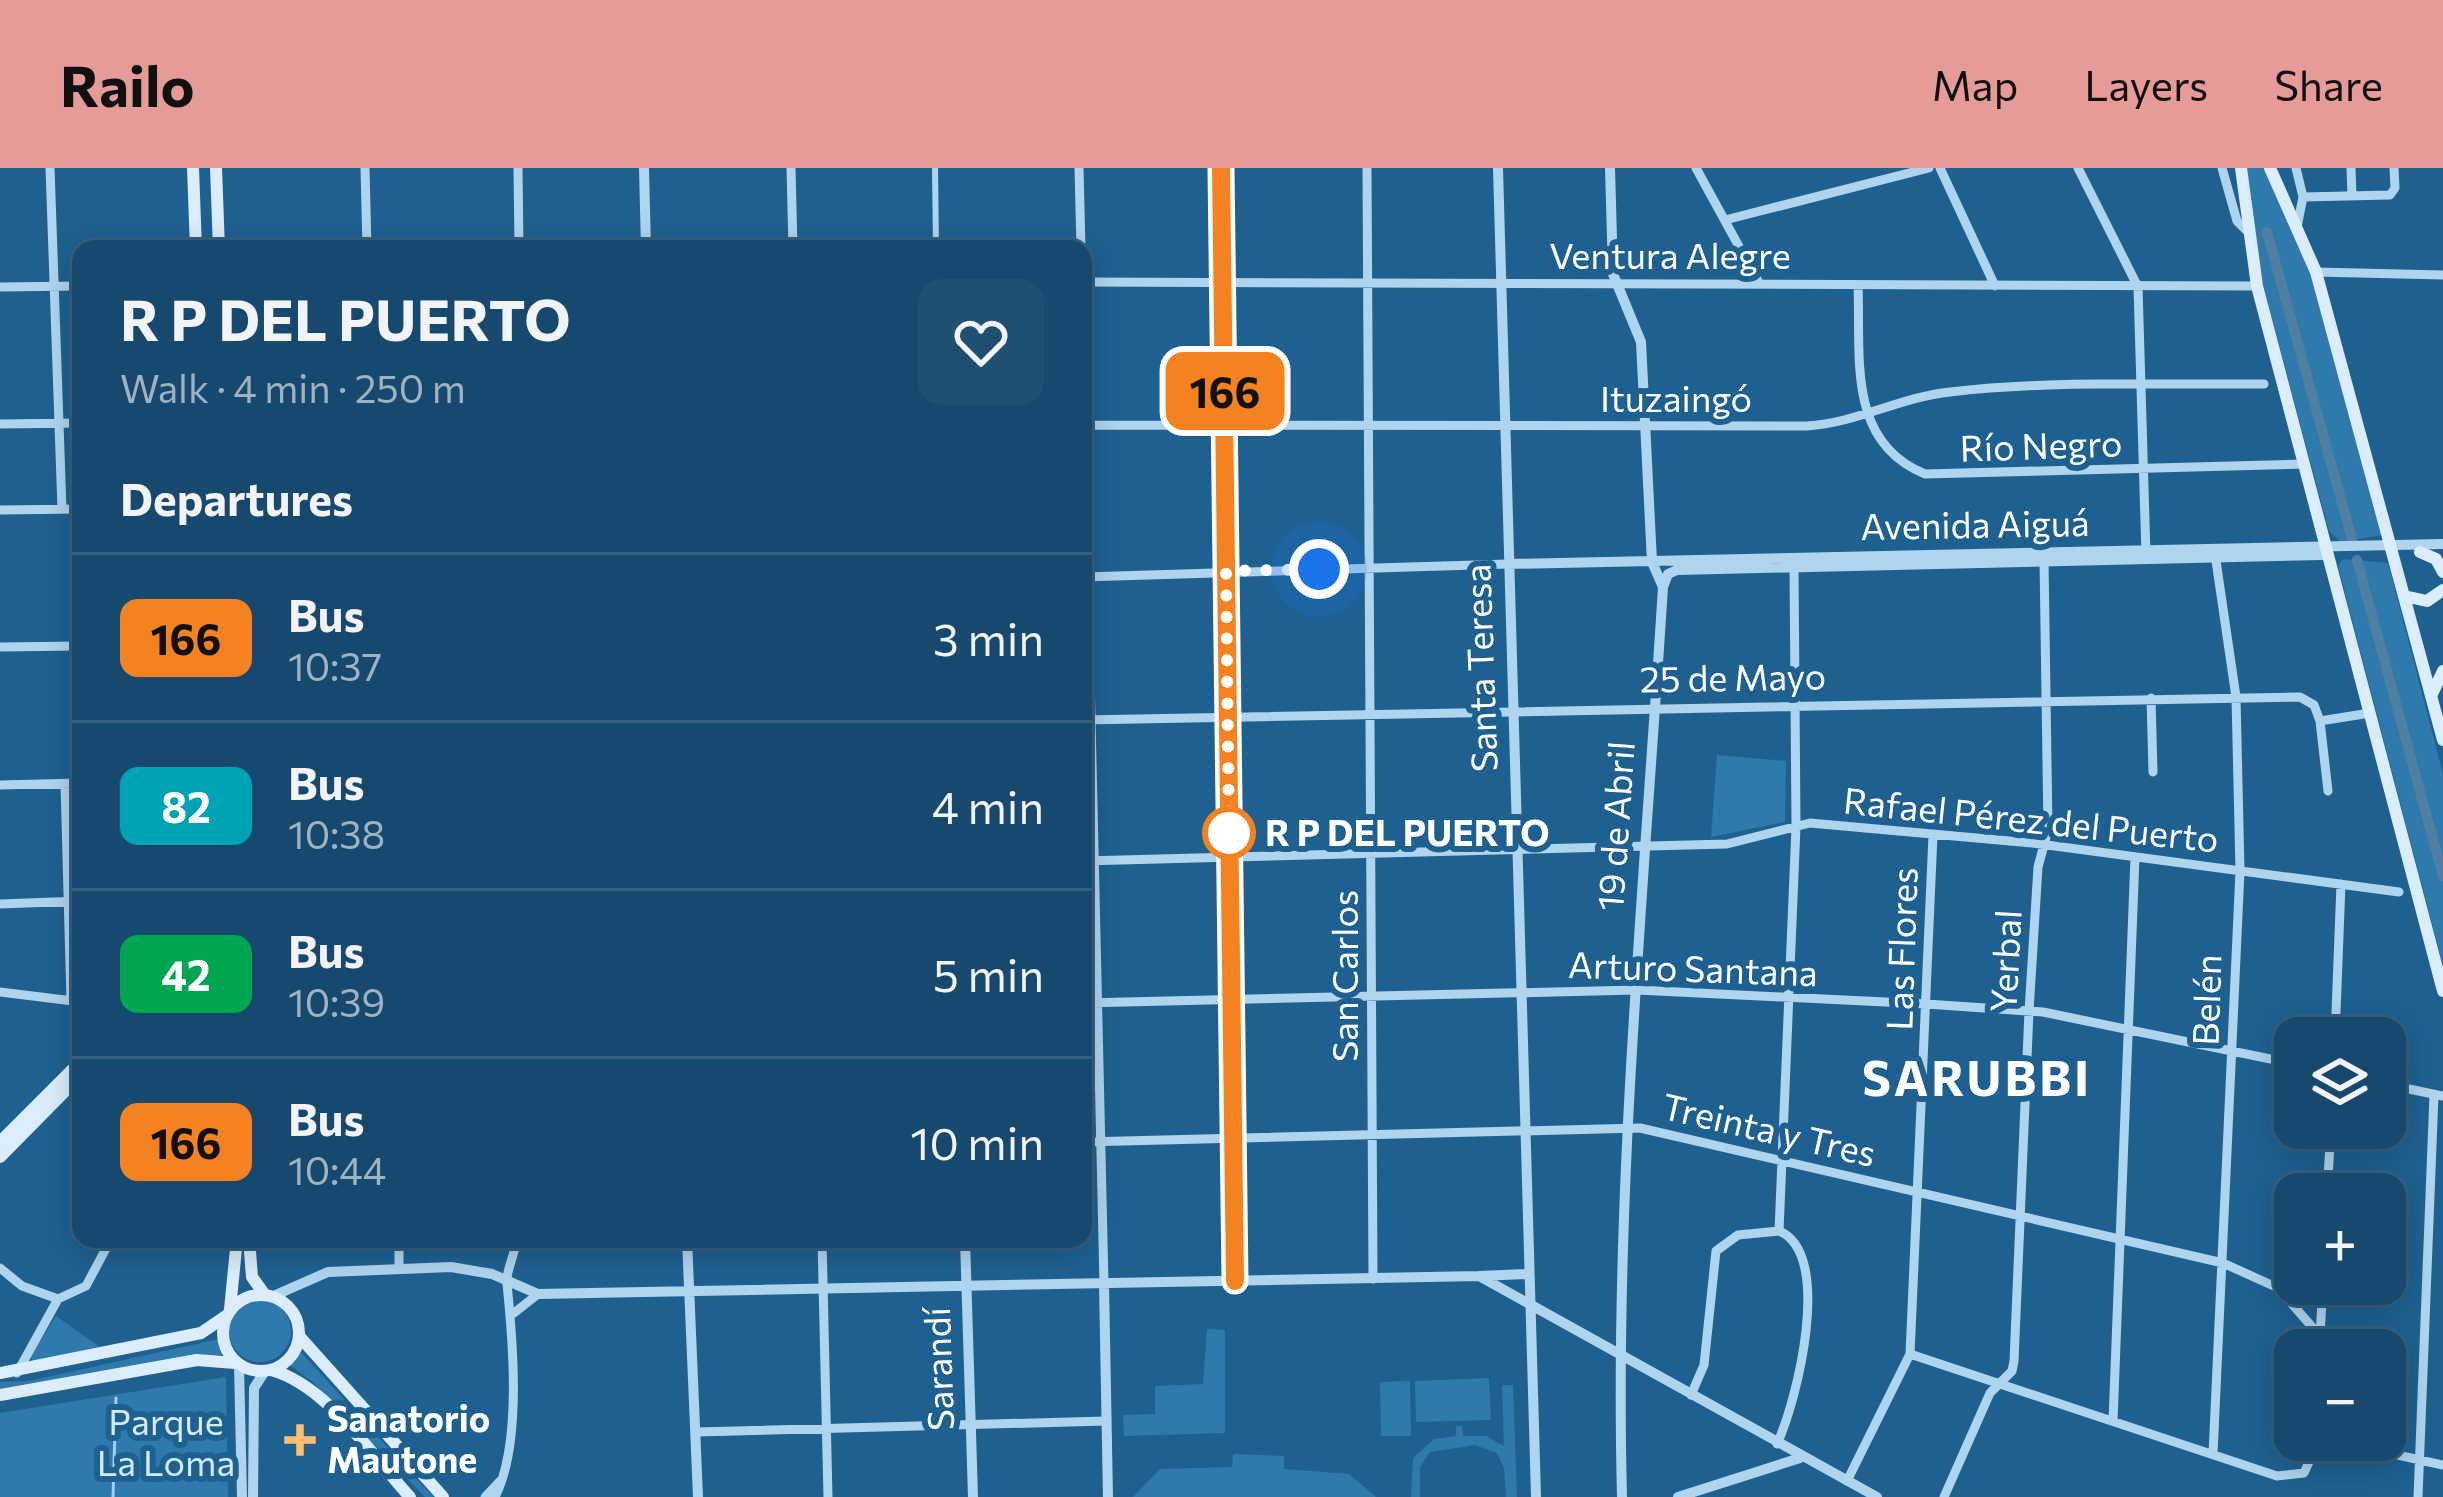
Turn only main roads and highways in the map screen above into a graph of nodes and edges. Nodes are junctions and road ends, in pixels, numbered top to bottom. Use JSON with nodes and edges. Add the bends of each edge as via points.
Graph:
{"nodes":[{"id":1,"x":193,"y":168,"type":"edge"},
{"id":2,"x":216,"y":168,"type":"edge"},
{"id":3,"x":2240,"y":168,"type":"edge"},
{"id":4,"x":2270,"y":168,"type":"edge"},
{"id":5,"x":196,"y":240,"type":"edge"},
{"id":6,"x":219,"y":240,"type":"edge"},
{"id":7,"x":2420,"y":552,"type":"road end"},
{"id":8,"x":2443,"y":572,"type":"edge"},
{"id":9,"x":2443,"y":590,"type":"edge"},
{"id":10,"x":2404,"y":596,"type":"junction"},
{"id":11,"x":2443,"y":671,"type":"edge"},
{"id":12,"x":2432,"y":695,"type":"junction"},
{"id":13,"x":2443,"y":740,"type":"edge"},
{"id":14,"x":2443,"y":991,"type":"edge"},
{"id":15,"x":72,"y":1069,"type":"edge"},
{"id":16,"x":72,"y":1084,"type":"edge"},
{"id":17,"x":0,"y":1142,"type":"edge"},
{"id":18,"x":0,"y":1157,"type":"edge"},
{"id":19,"x":236,"y":1248,"type":"edge"},
{"id":20,"x":250,"y":1248,"type":"edge"},
{"id":21,"x":268,"y":1296,"type":"junction"},
{"id":22,"x":228,"y":1314,"type":"junction"},
{"id":23,"x":299,"y":1336,"type":"junction"},
{"id":24,"x":238,"y":1364,"type":"junction"},
{"id":25,"x":268,"y":1371,"type":"junction"},
{"id":26,"x":0,"y":1373,"type":"edge"},
{"id":27,"x":0,"y":1395,"type":"edge"},
{"id":28,"x":410,"y":1497,"type":"edge"},
{"id":29,"x":443,"y":1497,"type":"edge"}],
"edges":[{"from":1,"to":5,"type":"main road"},
{"from":2,"to":6,"type":"main road"},
{"from":3,"to":14,"type":"main road","via":[[2257,286]]},
{"from":4,"to":10,"type":"main road","via":[[2316,272]]},
{"from":7,"to":8,"type":"main road"},
{"from":9,"to":10,"type":"main road","via":[[2427,601]]},
{"from":10,"to":12,"type":"main road"},
{"from":11,"to":12,"type":"main road"},
{"from":12,"to":13,"type":"main road"},
{"from":15,"to":17,"type":"main road"},
{"from":16,"to":18,"type":"main road"},
{"from":19,"to":22,"type":"main road"},
{"from":20,"to":21,"type":"main road","via":[[252,1277]]},
{"from":21,"to":22,"type":"main road","via":[[246,1298]]},
{"from":21,"to":23,"type":"main road","via":[[293,1312]]},
{"from":22,"to":24,"type":"main road","via":[[224,1346]]},
{"from":22,"to":26,"type":"main road","via":[[201,1333]]},
{"from":23,"to":25,"type":"main road","via":[[287,1361]]},
{"from":23,"to":29,"type":"main road"},
{"from":24,"to":25,"type":"main road"},
{"from":24,"to":27,"type":"main road","via":[[196,1360]]},
{"from":25,"to":28,"type":"main road","via":[[298,1382],[327,1407]]}]}
